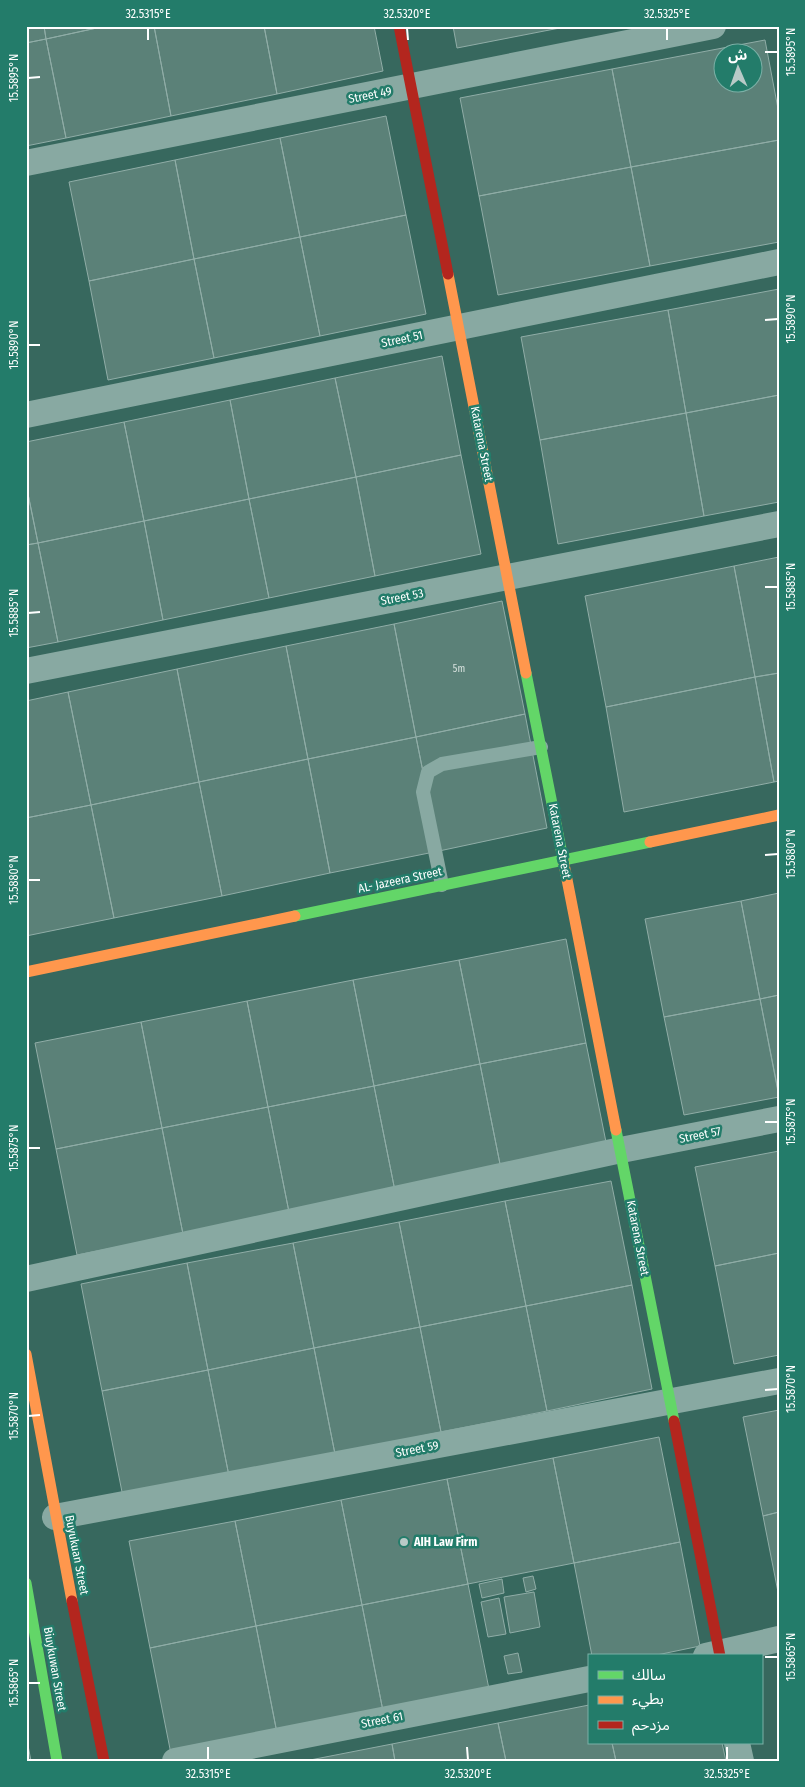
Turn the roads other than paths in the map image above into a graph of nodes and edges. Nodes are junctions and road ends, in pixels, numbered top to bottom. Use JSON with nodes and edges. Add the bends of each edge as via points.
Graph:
{"nodes":[{"id":1,"x":400,"y":26,"type":"edge"},
{"id":2,"x":713,"y":26,"type":"edge"},
{"id":3,"x":411,"y":86,"type":"junction"},
{"id":4,"x":26,"y":163,"type":"edge"},
{"id":5,"x":779,"y":262,"type":"edge"},
{"id":6,"x":459,"y":327,"type":"junction"},
{"id":7,"x":26,"y":415,"type":"edge"},
{"id":8,"x":779,"y":524,"type":"edge"},
{"id":9,"x":508,"y":577,"type":"junction"},
{"id":10,"x":26,"y":671,"type":"edge"},
{"id":11,"x":541,"y":747,"type":"junction"},
{"id":12,"x":779,"y":815,"type":"edge"},
{"id":13,"x":563,"y":860,"type":"junction"},
{"id":14,"x":442,"y":885,"type":"junction"},
{"id":15,"x":26,"y":972,"type":"edge"},
{"id":16,"x":779,"y":1120,"type":"edge"},
{"id":17,"x":621,"y":1150,"type":"junction"},
{"id":18,"x":26,"y":1279,"type":"edge"},
{"id":19,"x":26,"y":1354,"type":"edge"},
{"id":20,"x":779,"y":1380,"type":"edge"},
{"id":21,"x":670,"y":1402,"type":"junction"},
{"id":22,"x":55,"y":1517,"type":"junction"},
{"id":23,"x":26,"y":1583,"type":"edge"},
{"id":24,"x":779,"y":1639,"type":"edge"},
{"id":25,"x":715,"y":1654,"type":"edge"},
{"id":26,"x":719,"y":1654,"type":"edge"},
{"id":27,"x":588,"y":1679,"type":"edge"},
{"id":28,"x":738,"y":1744,"type":"edge"},
{"id":29,"x":57,"y":1761,"type":"edge"},
{"id":30,"x":104,"y":1761,"type":"edge"},
{"id":31,"x":175,"y":1761,"type":"edge"},
{"id":32,"x":741,"y":1761,"type":"edge"}],
"edges":[{"from":1,"to":3,"type":"street","name":"Katarena Street"},
{"from":2,"to":3,"type":"street","name":"Street 49"},
{"from":3,"to":4,"type":"street","name":"Street 49"},
{"from":3,"to":6,"type":"street","name":"Katarena Street"},
{"from":5,"to":6,"type":"street","name":"Street 51"},
{"from":6,"to":7,"type":"street","name":"Street 51"},
{"from":6,"to":9,"type":"street","name":"Katarena Street"},
{"from":8,"to":9,"type":"street","name":"Street 53"},
{"from":9,"to":10,"type":"street","name":"Street 53"},
{"from":9,"to":11,"type":"street","name":"Katarena Street"},
{"from":11,"to":13,"type":"street","name":"Katarena Street"},
{"from":11,"to":14,"type":"lane","via":[[442,764],[428,772],[423,792]]},
{"from":12,"to":13,"type":"street","name":"AL- Jazeera Street"},
{"from":13,"to":14,"type":"street","name":"AL- Jazeera Street"},
{"from":13,"to":17,"type":"street","name":"Katarena Street"},
{"from":14,"to":15,"type":"street","name":"AL- Jazeera Street"},
{"from":16,"to":17,"type":"street","name":"Street 57"},
{"from":17,"to":18,"type":"street","name":"Street 57"},
{"from":17,"to":21,"type":"street","name":"Katarena Street"},
{"from":19,"to":22,"type":"street","name":"Buyukuan Street"},
{"from":20,"to":21,"type":"street","name":"Street 59"},
{"from":21,"to":22,"type":"street","name":"Street 59"},
{"from":21,"to":25,"type":"street","name":"Katarena Street"},
{"from":22,"to":30,"type":"street","name":"Buyukuan Street"},
{"from":23,"to":29,"type":"street","name":"Biuykuwan Street"},
{"from":24,"to":26,"type":"street"},
{"from":27,"to":31,"type":"street","name":"Street 61"},
{"from":28,"to":32,"type":"street"}]}
